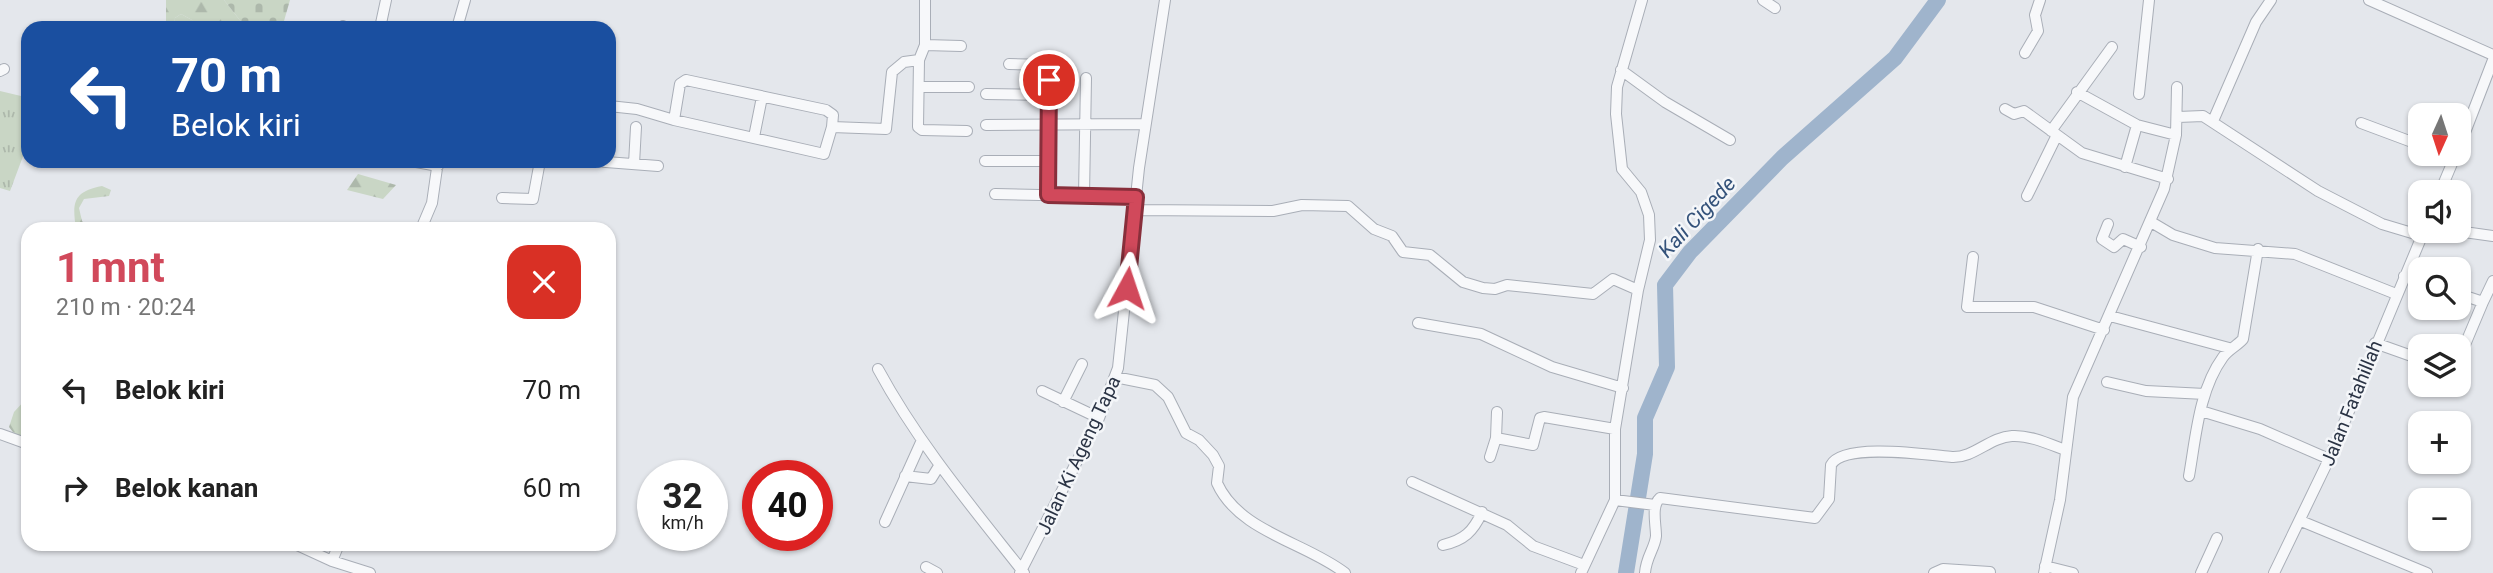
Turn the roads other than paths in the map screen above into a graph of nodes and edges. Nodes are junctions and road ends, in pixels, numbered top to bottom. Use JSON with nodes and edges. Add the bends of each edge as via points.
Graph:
{"nodes":[{"id":1,"x":386,"y":0,"type":"edge"},
{"id":2,"x":465,"y":0,"type":"edge"},
{"id":3,"x":925,"y":0,"type":"edge"},
{"id":4,"x":1165,"y":0,"type":"edge"},
{"id":5,"x":1642,"y":0,"type":"edge"},
{"id":6,"x":1763,"y":0,"type":"edge"},
{"id":7,"x":2040,"y":0,"type":"edge"},
{"id":8,"x":2149,"y":0,"type":"edge"},
{"id":9,"x":2271,"y":0,"type":"edge"},
{"id":10,"x":2369,"y":0,"type":"edge"},
{"id":11,"x":1775,"y":8,"type":"dead end"},
{"id":12,"x":382,"y":21,"type":"edge"},
{"id":13,"x":459,"y":21,"type":"edge"},
{"id":14,"x":925,"y":45,"type":"junction"},
{"id":15,"x":961,"y":46,"type":"dead end"},
{"id":16,"x":2112,"y":47,"type":"dead end"},
{"id":17,"x":2025,"y":53,"type":"dead end"},
{"id":18,"x":2493,"y":55,"type":"edge"},
{"id":19,"x":919,"y":60,"type":"junction"},
{"id":20,"x":2493,"y":60,"type":"edge"},
{"id":21,"x":1009,"y":64,"type":"dead end"},
{"id":22,"x":1621,"y":70,"type":"junction"},
{"id":23,"x":1086,"y":78,"type":"dead end"},
{"id":24,"x":919,"y":87,"type":"junction"},
{"id":25,"x":969,"y":87,"type":"dead end"},
{"id":26,"x":2177,"y":87,"type":"dead end"},
{"id":27,"x":2077,"y":92,"type":"junction"},
{"id":28,"x":986,"y":94,"type":"dead end"},
{"id":29,"x":2140,"y":94,"type":"dead end"},
{"id":30,"x":1049,"y":95,"type":"junction"},
{"id":31,"x":762,"y":97,"type":"junction"},
{"id":32,"x":616,"y":107,"type":"edge"},
{"id":33,"x":2005,"y":109,"type":"dead end"},
{"id":34,"x":2471,"y":112,"type":"edge"},
{"id":35,"x":2178,"y":117,"type":"junction"},
{"id":36,"x":674,"y":120,"type":"junction"},
{"id":37,"x":2213,"y":121,"type":"junction"},
{"id":38,"x":1085,"y":122,"type":"junction"},
{"id":39,"x":2361,"y":123,"type":"dead end"},
{"id":40,"x":1144,"y":124,"type":"junction"},
{"id":41,"x":986,"y":125,"type":"dead end"},
{"id":42,"x":2137,"y":125,"type":"junction"},
{"id":43,"x":1049,"y":126,"type":"junction"},
{"id":44,"x":636,"y":127,"type":"dead end"},
{"id":45,"x":832,"y":127,"type":"junction"},
{"id":46,"x":967,"y":131,"type":"dead end"},
{"id":47,"x":2054,"y":133,"type":"junction"},
{"id":48,"x":2176,"y":135,"type":"junction"},
{"id":49,"x":754,"y":137,"type":"junction"},
{"id":50,"x":1730,"y":140,"type":"dead end"},
{"id":51,"x":2408,"y":141,"type":"edge"},
{"id":52,"x":985,"y":161,"type":"dead end"},
{"id":53,"x":1049,"y":161,"type":"junction"},
{"id":54,"x":616,"y":163,"type":"edge"},
{"id":55,"x":634,"y":164,"type":"junction"},
{"id":56,"x":658,"y":166,"type":"dead end"},
{"id":57,"x":2125,"y":167,"type":"junction"},
{"id":58,"x":437,"y":168,"type":"edge"},
{"id":59,"x":539,"y":168,"type":"edge"},
{"id":60,"x":2168,"y":179,"type":"junction"},
{"id":61,"x":995,"y":194,"type":"dead end"},
{"id":62,"x":1048,"y":195,"type":"junction"},
{"id":63,"x":2027,"y":195,"type":"dead end"},
{"id":64,"x":1084,"y":196,"type":"junction"},
{"id":65,"x":1136,"y":197,"type":"junction"},
{"id":66,"x":502,"y":198,"type":"dead end"},
{"id":67,"x":1134,"y":211,"type":"junction"},
{"id":68,"x":424,"y":222,"type":"edge"},
{"id":69,"x":2151,"y":222,"type":"junction"},
{"id":70,"x":2108,"y":225,"type":"dead end"},
{"id":71,"x":2408,"y":230,"type":"edge"},
{"id":72,"x":2471,"y":233,"type":"edge"},
{"id":73,"x":2493,"y":236,"type":"edge"},
{"id":74,"x":2419,"y":243,"type":"edge"},
{"id":75,"x":2141,"y":247,"type":"junction"},
{"id":76,"x":2258,"y":249,"type":"junction"},
{"id":77,"x":1973,"y":257,"type":"dead end"},
{"id":78,"x":2403,"y":276,"type":"junction"},
{"id":79,"x":2408,"y":277,"type":"edge"},
{"id":80,"x":2493,"y":281,"type":"edge"},
{"id":81,"x":1638,"y":290,"type":"junction"},
{"id":82,"x":2396,"y":293,"type":"junction"},
{"id":83,"x":2471,"y":298,"type":"edge"},
{"id":84,"x":2483,"y":302,"type":"junction"},
{"id":85,"x":2110,"y":316,"type":"junction"},
{"id":86,"x":1418,"y":323,"type":"dead end"},
{"id":87,"x":2104,"y":330,"type":"junction"},
{"id":88,"x":2470,"y":334,"type":"edge"},
{"id":89,"x":2375,"y":343,"type":"junction"},
{"id":90,"x":2229,"y":348,"type":"junction"},
{"id":91,"x":2408,"y":355,"type":"edge"},
{"id":92,"x":1082,"y":364,"type":"dead end"},
{"id":93,"x":878,"y":369,"type":"dead end"},
{"id":94,"x":1115,"y":377,"type":"junction"},
{"id":95,"x":2107,"y":382,"type":"dead end"},
{"id":96,"x":1623,"y":388,"type":"junction"},
{"id":97,"x":1042,"y":391,"type":"dead end"},
{"id":98,"x":2204,"y":394,"type":"junction"},
{"id":99,"x":1063,"y":402,"type":"junction"},
{"id":100,"x":2201,"y":411,"type":"junction"},
{"id":101,"x":1497,"y":412,"type":"dead end"},
{"id":102,"x":1099,"y":418,"type":"junction"},
{"id":103,"x":1615,"y":429,"type":"junction"},
{"id":104,"x":0,"y":435,"type":"edge"},
{"id":105,"x":1496,"y":438,"type":"junction"},
{"id":106,"x":922,"y":440,"type":"junction"},
{"id":107,"x":21,"y":442,"type":"edge"},
{"id":108,"x":2065,"y":450,"type":"junction"},
{"id":109,"x":1490,"y":457,"type":"dead end"},
{"id":110,"x":2329,"y":459,"type":"junction"},
{"id":111,"x":939,"y":466,"type":"junction"},
{"id":112,"x":905,"y":476,"type":"junction"},
{"id":113,"x":2189,"y":476,"type":"dead end"},
{"id":114,"x":1412,"y":482,"type":"dead end"},
{"id":115,"x":1618,"y":500,"type":"junction"},
{"id":116,"x":1650,"y":504,"type":"junction"},
{"id":117,"x":1482,"y":512,"type":"junction"},
{"id":118,"x":2301,"y":521,"type":"junction"},
{"id":119,"x":885,"y":522,"type":"dead end"},
{"id":120,"x":2217,"y":538,"type":"dead end"},
{"id":121,"x":1443,"y":545,"type":"dead end"},
{"id":122,"x":310,"y":551,"type":"edge"},
{"id":123,"x":336,"y":551,"type":"edge"},
{"id":124,"x":332,"y":561,"type":"junction"},
{"id":125,"x":926,"y":567,"type":"dead end"},
{"id":126,"x":1583,"y":569,"type":"edge"},
{"id":127,"x":2045,"y":570,"type":"edge"},
{"id":128,"x":1022,"y":572,"type":"edge"},
{"id":129,"x":1990,"y":572,"type":"edge"},
{"id":130,"x":370,"y":573,"type":"edge"},
{"id":131,"x":937,"y":573,"type":"edge"},
{"id":132,"x":1345,"y":573,"type":"edge"},
{"id":133,"x":1645,"y":573,"type":"edge"},
{"id":134,"x":1934,"y":573,"type":"edge"},
{"id":135,"x":2073,"y":573,"type":"edge"},
{"id":136,"x":2201,"y":573,"type":"edge"},
{"id":137,"x":2274,"y":573,"type":"edge"},
{"id":138,"x":2427,"y":573,"type":"edge"}],
"edges":[{"from":1,"to":12,"type":"street"},
{"from":2,"to":13,"type":"street"},
{"from":3,"to":14,"type":"street"},
{"from":4,"to":40,"type":"street","name":"Jalan Ki Ageng Tapa"},
{"from":5,"to":22,"type":"street"},
{"from":6,"to":11,"type":"street"},
{"from":7,"to":17,"type":"street","via":[[2035,15],[2038,31]]},
{"from":8,"to":29,"type":"street"},
{"from":9,"to":37,"type":"street","via":[[2256,23]]},
{"from":10,"to":18,"type":"street"},
{"from":14,"to":15,"type":"street"},
{"from":14,"to":19,"type":"street"},
{"from":16,"to":27,"type":"street"},
{"from":19,"to":24,"type":"street"},
{"from":19,"to":45,"type":"street","via":[[904,62],[892,72],[886,129]]},
{"from":20,"to":34,"type":"street"},
{"from":21,"to":30,"type":"street","via":[[1049,62]]},
{"from":22,"to":50,"type":"street"},
{"from":22,"to":81,"type":"street","via":[[1617,87],[1622,169],[1641,192],[1650,224]]},
{"from":23,"to":38,"type":"street"},
{"from":24,"to":25,"type":"street"},
{"from":24,"to":46,"type":"street","via":[[920,129]]},
{"from":26,"to":35,"type":"street"},
{"from":27,"to":42,"type":"street"},
{"from":27,"to":47,"type":"street"},
{"from":28,"to":30,"type":"street"},
{"from":30,"to":43,"type":"street"},
{"from":31,"to":36,"type":"street","via":[[682,81]]},
{"from":31,"to":45,"type":"street","via":[[826,110],[833,115]]},
{"from":31,"to":49,"type":"street"},
{"from":32,"to":36,"type":"street"},
{"from":33,"to":47,"type":"street","via":[[2014,114],[2024,111]]},
{"from":35,"to":37,"type":"street","via":[[2199,114]]},
{"from":35,"to":48,"type":"street"},
{"from":36,"to":49,"type":"street"},
{"from":37,"to":71,"type":"street","via":[[2318,191],[2382,224]]},
{"from":38,"to":40,"type":"street"},
{"from":38,"to":43,"type":"street"},
{"from":38,"to":64,"type":"street"},
{"from":39,"to":51,"type":"street"},
{"from":40,"to":65,"type":"street","name":"Jalan Ki Ageng Tapa"},
{"from":41,"to":43,"type":"street"},
{"from":42,"to":48,"type":"street"},
{"from":42,"to":57,"type":"street"},
{"from":43,"to":53,"type":"street"},
{"from":44,"to":55,"type":"street"},
{"from":45,"to":49,"type":"street","via":[[824,154]]},
{"from":47,"to":57,"type":"street","via":[[2082,153]]},
{"from":47,"to":63,"type":"street"},
{"from":48,"to":60,"type":"street"},
{"from":52,"to":53,"type":"street"},
{"from":53,"to":62,"type":"street"},
{"from":54,"to":55,"type":"street"},
{"from":55,"to":56,"type":"street"},
{"from":57,"to":60,"type":"street"},
{"from":58,"to":68,"type":"street"},
{"from":59,"to":66,"type":"street","via":[[533,199]]},
{"from":60,"to":69,"type":"street"},
{"from":61,"to":62,"type":"street"},
{"from":62,"to":64,"type":"street"},
{"from":64,"to":65,"type":"street"},
{"from":65,"to":67,"type":"street","name":"Jalan Ki Ageng Tapa"},
{"from":67,"to":81,"type":"street","via":[[1348,206],[1374,229],[1392,236],[1403,253],[1430,255],[1455,278],[1471,285],[1592,294],[1613,279]]},
{"from":67,"to":94,"type":"street","name":"Jalan Ki Ageng Tapa","via":[[1123,339]]},
{"from":69,"to":75,"type":"street"},
{"from":69,"to":76,"type":"street","via":[[2173,235],[2215,248]]},
{"from":70,"to":75,"type":"street","via":[[2104,243],[2114,247],[2123,239]]},
{"from":72,"to":73,"type":"street"},
{"from":74,"to":78,"type":"street","name":"Jalan Fatahillah"},
{"from":75,"to":85,"type":"street"},
{"from":76,"to":82,"type":"street","via":[[2295,254]]},
{"from":76,"to":90,"type":"street","via":[[2242,340]]},
{"from":77,"to":87,"type":"street","via":[[1968,307],[2034,307]]},
{"from":78,"to":79,"type":"street"},
{"from":78,"to":82,"type":"street","name":"Jalan Fatahillah"},
{"from":80,"to":84,"type":"street"},
{"from":81,"to":96,"type":"street"},
{"from":82,"to":89,"type":"street","name":"Jalan Fatahillah"},
{"from":83,"to":84,"type":"street"},
{"from":84,"to":88,"type":"street"},
{"from":85,"to":87,"type":"street"},
{"from":85,"to":90,"type":"street"},
{"from":86,"to":96,"type":"street","via":[[1481,334],[1552,368]]},
{"from":87,"to":108,"type":"street","via":[[2077,383]]},
{"from":89,"to":91,"type":"street"},
{"from":89,"to":110,"type":"street","name":"Jalan Fatahillah"},
{"from":90,"to":98,"type":"street"},
{"from":92,"to":99,"type":"street"},
{"from":93,"to":106,"type":"street"},
{"from":94,"to":102,"type":"street","name":"Jalan Ki Ageng Tapa"},
{"from":94,"to":132,"type":"street","via":[[1155,385],[1168,397],[1186,433],[1213,455],[1219,466],[1217,483],[1235,511],[1323,556]]},
{"from":95,"to":98,"type":"street","via":[[2146,391]]},
{"from":96,"to":103,"type":"street"},
{"from":97,"to":99,"type":"street"},
{"from":98,"to":100,"type":"street"},
{"from":99,"to":102,"type":"street"},
{"from":100,"to":110,"type":"street","via":[[2260,429]]},
{"from":100,"to":113,"type":"street"},
{"from":101,"to":105,"type":"street"},
{"from":102,"to":128,"type":"street","name":"Jalan Ki Ageng Tapa"},
{"from":103,"to":105,"type":"street","via":[[1544,417],[1533,445]]},
{"from":103,"to":115,"type":"street"},
{"from":104,"to":107,"type":"street"},
{"from":105,"to":109,"type":"street"},
{"from":106,"to":111,"type":"street"},
{"from":106,"to":112,"type":"street"},
{"from":108,"to":116,"type":"street","via":[[2013,436],[1993,440],[1959,457],[1890,450],[1839,457],[1831,465],[1829,499],[1815,519],[1665,497]]},
{"from":108,"to":127,"type":"street"},
{"from":110,"to":118,"type":"street","name":"Jalan Fatahillah"},
{"from":111,"to":112,"type":"street","via":[[931,479]]},
{"from":111,"to":128,"type":"street"},
{"from":112,"to":119,"type":"street"},
{"from":114,"to":117,"type":"street"},
{"from":115,"to":116,"type":"street"},
{"from":115,"to":126,"type":"street"},
{"from":116,"to":133,"type":"street","via":[[1655,541],[1647,553]]},
{"from":117,"to":121,"type":"street","via":[[1476,527],[1462,540]]},
{"from":117,"to":126,"type":"street","via":[[1533,546]]},
{"from":118,"to":137,"type":"street","name":"Jalan Fatahillah"},
{"from":118,"to":138,"type":"street"},
{"from":120,"to":136,"type":"street"},
{"from":122,"to":124,"type":"street"},
{"from":123,"to":124,"type":"street"},
{"from":124,"to":130,"type":"street"},
{"from":125,"to":131,"type":"street"},
{"from":127,"to":135,"type":"street"},
{"from":129,"to":134,"type":"street","via":[[1943,569]]}]}
